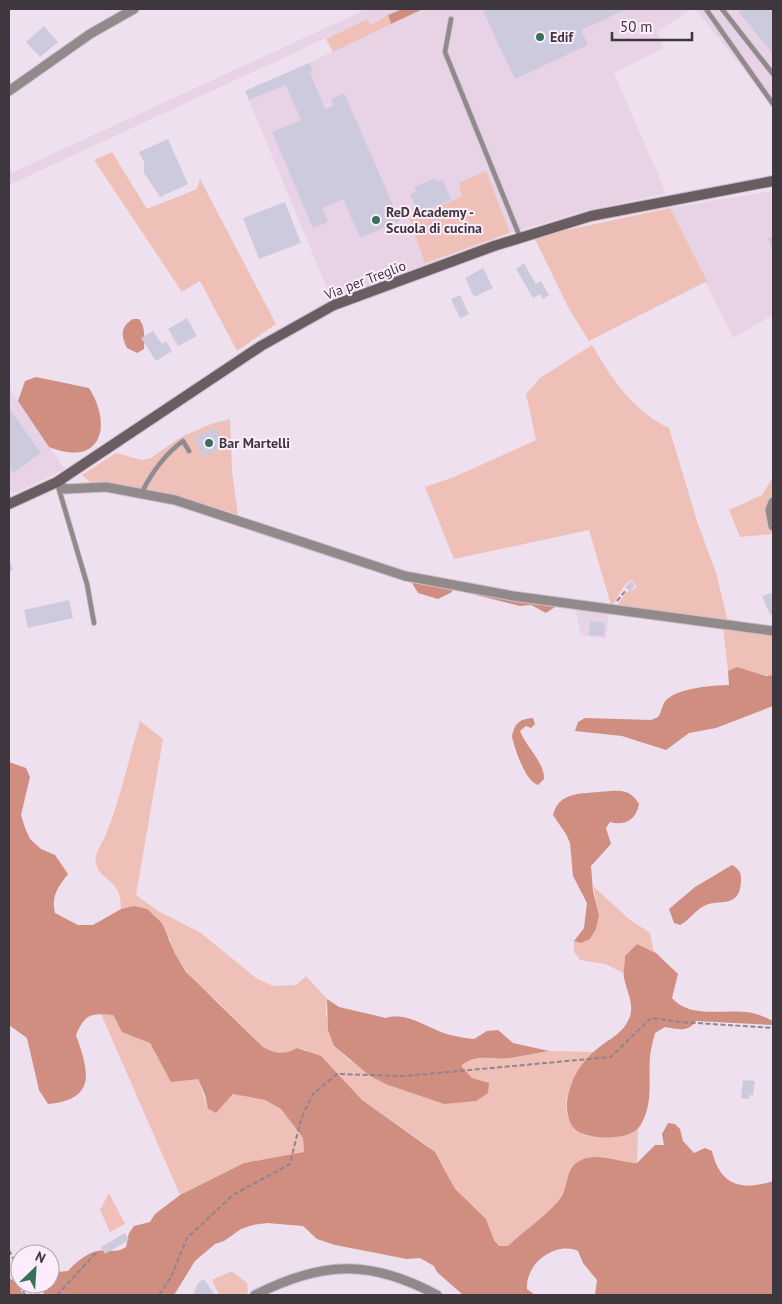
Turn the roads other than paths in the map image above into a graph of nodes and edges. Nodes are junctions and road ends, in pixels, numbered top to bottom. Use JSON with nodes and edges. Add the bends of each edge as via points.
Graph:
{"nodes":[{"id":1,"x":134,"y":9,"type":"edge"},
{"id":2,"x":706,"y":9,"type":"edge"},
{"id":3,"x":722,"y":9,"type":"edge"},
{"id":4,"x":451,"y":19,"type":"dead end"},
{"id":5,"x":773,"y":74,"type":"edge"},
{"id":6,"x":9,"y":91,"type":"edge"},
{"id":7,"x":773,"y":104,"type":"edge"},
{"id":8,"x":773,"y":181,"type":"edge"},
{"id":9,"x":520,"y":237,"type":"junction"},
{"id":10,"x":190,"y":452,"type":"dead end"},
{"id":11,"x":57,"y":482,"type":"junction"},
{"id":12,"x":142,"y":492,"type":"junction"},
{"id":13,"x":773,"y":502,"type":"edge"},
{"id":14,"x":9,"y":504,"type":"edge"},
{"id":15,"x":773,"y":526,"type":"edge"},
{"id":16,"x":94,"y":623,"type":"dead end"},
{"id":17,"x":773,"y":632,"type":"edge"},
{"id":18,"x":255,"y":1295,"type":"edge"},
{"id":19,"x":437,"y":1295,"type":"edge"}],
"edges":[{"from":1,"to":6,"type":"street","via":[[90,34]]},
{"from":2,"to":7,"type":"lane"},
{"from":3,"to":5,"type":"lane"},
{"from":4,"to":9,"type":"lane","via":[[444,52]]},
{"from":8,"to":9,"type":"main road","name":"Via per Treglio","via":[[591,216]]},
{"from":9,"to":11,"type":"main road","name":"Via per Treglio","via":[[334,305],[299,323]]},
{"from":10,"to":12,"type":"lane","via":[[182,441],[151,475]]},
{"from":11,"to":12,"type":"street","via":[[65,488],[106,487]]},
{"from":11,"to":14,"type":"main road","name":"Via per Treglio"},
{"from":11,"to":16,"type":"lane","via":[[88,584]]},
{"from":12,"to":17,"type":"street","via":[[257,525],[396,574],[513,596]]},
{"from":13,"to":15,"type":"street","via":[[770,510]]},
{"from":18,"to":19,"type":"street","via":[[306,1273],[343,1268],[403,1278]]}]}
